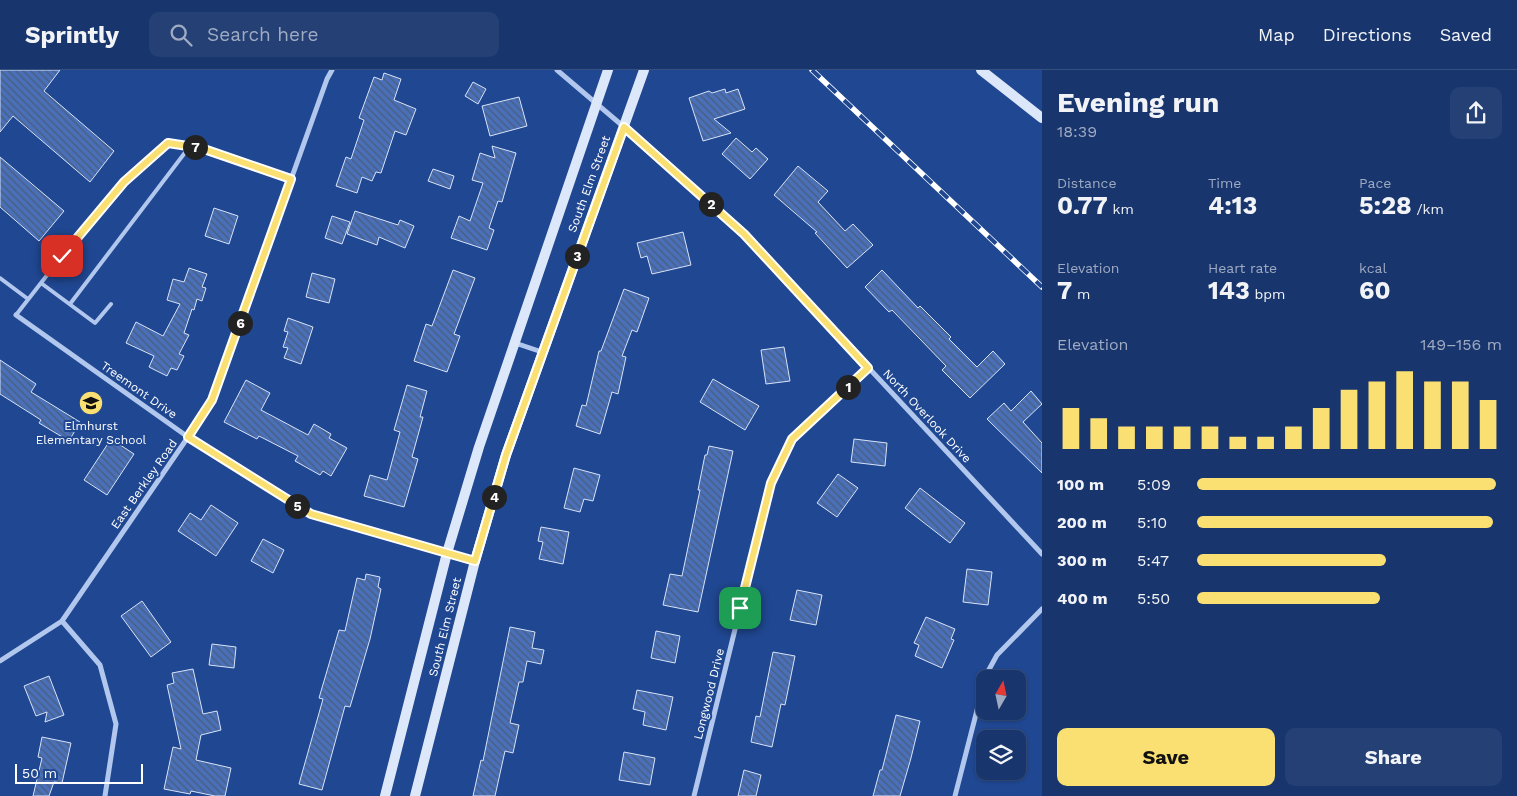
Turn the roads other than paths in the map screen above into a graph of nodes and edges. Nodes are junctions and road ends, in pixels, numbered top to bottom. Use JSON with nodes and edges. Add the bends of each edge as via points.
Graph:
{"nodes":[{"id":1,"x":332,"y":70,"type":"edge"},
{"id":2,"x":557,"y":70,"type":"edge"},
{"id":3,"x":608,"y":70,"type":"edge"},
{"id":4,"x":644,"y":70,"type":"edge"},
{"id":5,"x":981,"y":70,"type":"edge"},
{"id":6,"x":596,"y":103,"type":"junction"},
{"id":7,"x":1042,"y":118,"type":"edge"},
{"id":8,"x":624,"y":127,"type":"junction"},
{"id":9,"x":190,"y":146,"type":"junction"},
{"id":10,"x":291,"y":179,"type":"junction"},
{"id":11,"x":0,"y":278,"type":"edge"},
{"id":12,"x":41,"y":283,"type":"junction"},
{"id":13,"x":28,"y":299,"type":"junction"},
{"id":14,"x":70,"y":304,"type":"junction"},
{"id":15,"x":111,"y":304,"type":"dead end"},
{"id":16,"x":16,"y":315,"type":"joint"},
{"id":17,"x":515,"y":343,"type":"junction"},
{"id":18,"x":542,"y":352,"type":"junction"},
{"id":19,"x":868,"y":368,"type":"junction"},
{"id":20,"x":188,"y":437,"type":"junction"},
{"id":21,"x":446,"y":553,"type":"junction"},
{"id":22,"x":1042,"y":554,"type":"edge"},
{"id":23,"x":475,"y":561,"type":"junction"},
{"id":24,"x":1042,"y":609,"type":"edge"},
{"id":25,"x":62,"y":621,"type":"junction"},
{"id":26,"x":0,"y":661,"type":"edge"},
{"id":27,"x":105,"y":796,"type":"edge"},
{"id":28,"x":385,"y":796,"type":"edge"},
{"id":29,"x":415,"y":796,"type":"edge"},
{"id":30,"x":694,"y":796,"type":"edge"},
{"id":31,"x":955,"y":796,"type":"edge"}],
"edges":[{"from":1,"to":10,"type":"street","name":"East Berkley Road"},
{"from":2,"to":6,"type":"street","name":"North Overlook Drive"},
{"from":3,"to":6,"type":"street","name":"South Elm Street"},
{"from":4,"to":8,"type":"street","name":"South Elm Street"},
{"from":5,"to":7,"type":"street"},
{"from":6,"to":8,"type":"street","name":"North Overlook Drive"},
{"from":6,"to":17,"type":"street","name":"South Elm Street"},
{"from":8,"to":18,"type":"street","name":"South Elm Street"},
{"from":8,"to":19,"type":"street","name":"North Overlook Drive","via":[[744,234]]},
{"from":9,"to":10,"type":"lane"},
{"from":9,"to":12,"type":"lane","via":[[168,143],[124,182]]},
{"from":9,"to":14,"type":"lane"},
{"from":10,"to":20,"type":"street","name":"East Berkley Road","via":[[212,400]]},
{"from":11,"to":13,"type":"lane"},
{"from":12,"to":13,"type":"lane"},
{"from":12,"to":14,"type":"lane"},
{"from":13,"to":16,"type":"lane"},
{"from":14,"to":15,"type":"lane","via":[[95,323]]},
{"from":16,"to":20,"type":"street","name":"Treemont Drive"},
{"from":17,"to":18,"type":"street"},
{"from":17,"to":21,"type":"street","name":"South Elm Street"},
{"from":18,"to":23,"type":"street","name":"South Elm Street","via":[[506,455]]},
{"from":19,"to":22,"type":"street","name":"North Overlook Drive"},
{"from":19,"to":30,"type":"street","name":"Longwood Drive","via":[[792,439],[771,483]]},
{"from":20,"to":21,"type":"street","name":"Treemont Drive","via":[[311,514]]},
{"from":20,"to":25,"type":"street","name":"East Berkley Road"},
{"from":21,"to":23,"type":"street","name":"Treemont Drive"},
{"from":21,"to":28,"type":"street","name":"South Elm Street"},
{"from":23,"to":29,"type":"street","name":"South Elm Street"},
{"from":24,"to":31,"type":"street","via":[[997,656],[986,675]]},
{"from":25,"to":26,"type":"street"},
{"from":25,"to":27,"type":"street","via":[[100,665],[116,724]]}]}
